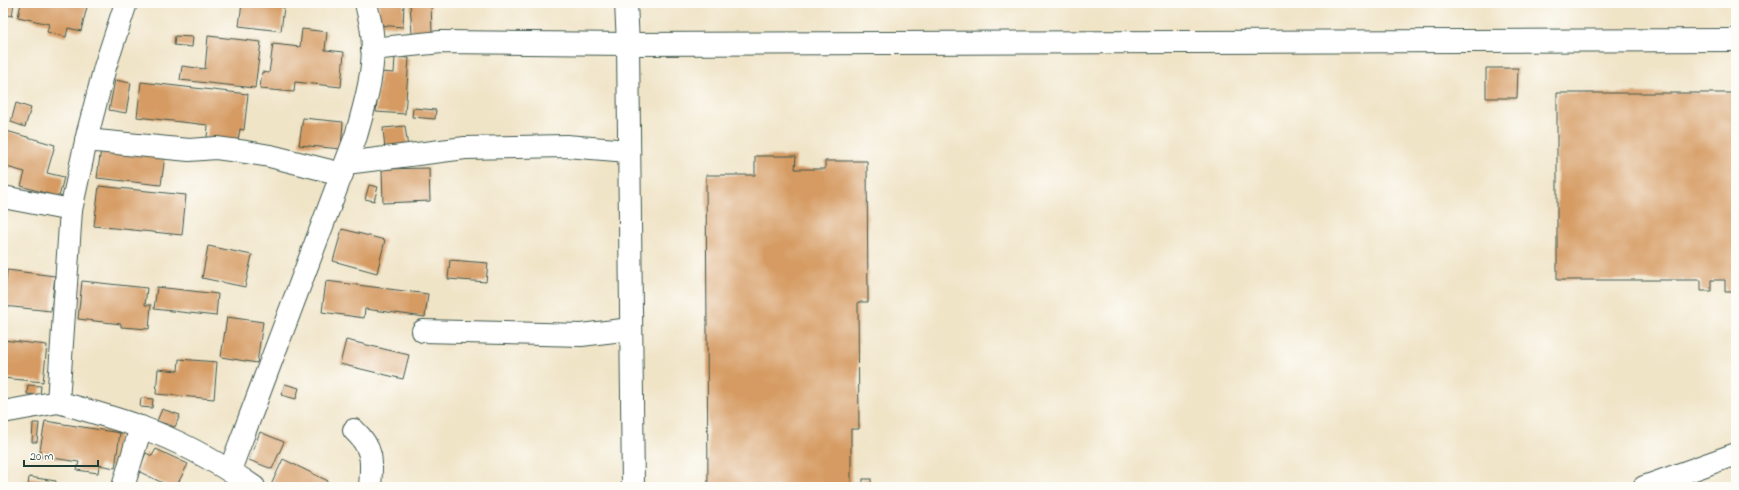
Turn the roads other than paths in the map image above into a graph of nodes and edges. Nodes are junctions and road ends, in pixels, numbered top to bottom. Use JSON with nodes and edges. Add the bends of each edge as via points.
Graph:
{"nodes":[{"id":1,"x":126,"y":3,"type":"edge"},
{"id":2,"x":366,"y":3,"type":"edge"},
{"id":3,"x":626,"y":3,"type":"edge"},
{"id":4,"x":1736,"y":40,"type":"edge"},
{"id":5,"x":628,"y":44,"type":"junction"},
{"id":6,"x":372,"y":49,"type":"junction"},
{"id":7,"x":86,"y":140,"type":"junction"},
{"id":8,"x":629,"y":151,"type":"junction"},
{"id":9,"x":344,"y":169,"type":"junction"},
{"id":10,"x":3,"y":197,"type":"edge"},
{"id":11,"x":71,"y":210,"type":"junction"},
{"id":12,"x":631,"y":329,"type":"junction"},
{"id":13,"x":423,"y":331,"type":"dead end"},
{"id":14,"x":58,"y":402,"type":"junction"},
{"id":15,"x":3,"y":412,"type":"edge"},
{"id":16,"x":141,"y":427,"type":"junction"},
{"id":17,"x":354,"y":430,"type":"dead end"},
{"id":18,"x":1736,"y":454,"type":"edge"},
{"id":19,"x":230,"y":470,"type":"junction"},
{"id":20,"x":122,"y":487,"type":"edge"},
{"id":21,"x":254,"y":487,"type":"edge"},
{"id":22,"x":370,"y":487,"type":"edge"},
{"id":23,"x":633,"y":487,"type":"edge"},
{"id":24,"x":1644,"y":487,"type":"edge"}],
"edges":[{"from":1,"to":7,"type":"street","via":[[105,67]]},
{"from":2,"to":6,"type":"street"},
{"from":3,"to":5,"type":"street"},
{"from":4,"to":5,"type":"street"},
{"from":5,"to":6,"type":"street","via":[[442,42]]},
{"from":5,"to":8,"type":"street"},
{"from":6,"to":9,"type":"street","via":[[367,97]]},
{"from":7,"to":9,"type":"street","via":[[189,150],[216,148]]},
{"from":7,"to":11,"type":"street"},
{"from":8,"to":9,"type":"street","via":[[566,146],[465,148]]},
{"from":8,"to":12,"type":"street"},
{"from":9,"to":19,"type":"street"},
{"from":10,"to":11,"type":"street"},
{"from":11,"to":14,"type":"street"},
{"from":12,"to":13,"type":"street","via":[[581,335]]},
{"from":12,"to":23,"type":"street"},
{"from":14,"to":15,"type":"street"},
{"from":14,"to":16,"type":"street"},
{"from":16,"to":19,"type":"street"},
{"from":16,"to":20,"type":"street"},
{"from":17,"to":22,"type":"street","via":[[364,440],[372,462]]},
{"from":18,"to":24,"type":"street"},
{"from":19,"to":21,"type":"street"}]}
